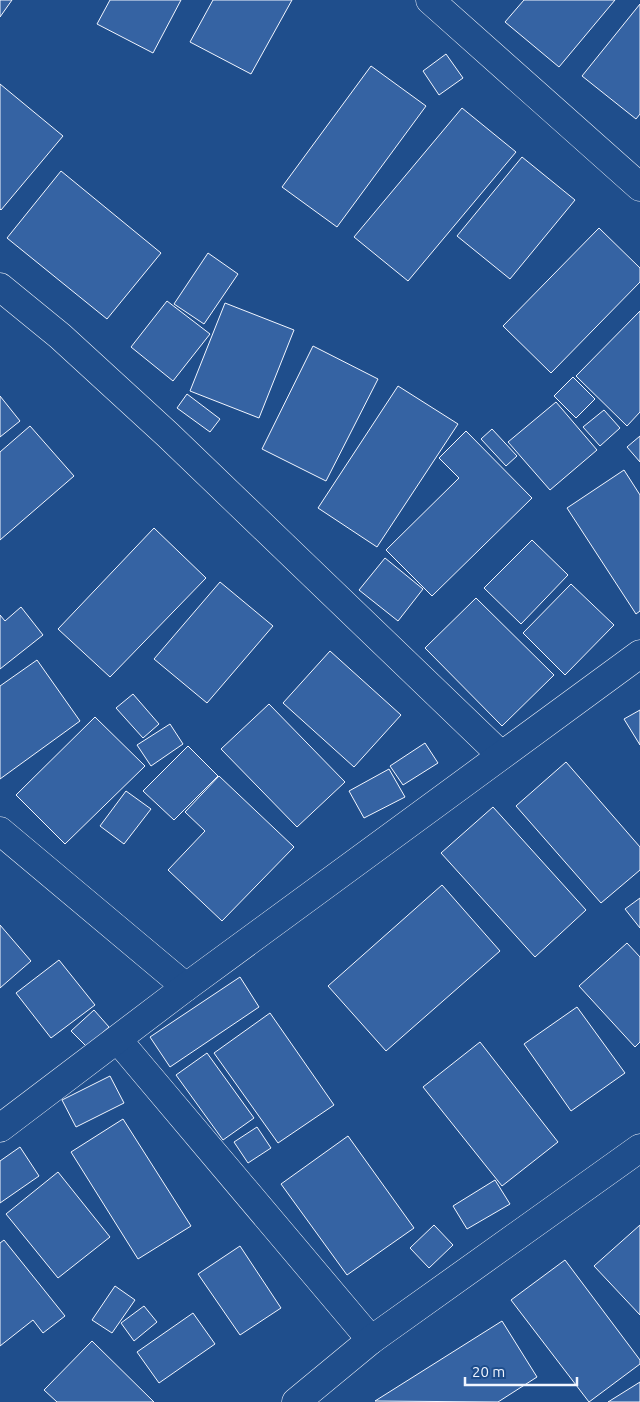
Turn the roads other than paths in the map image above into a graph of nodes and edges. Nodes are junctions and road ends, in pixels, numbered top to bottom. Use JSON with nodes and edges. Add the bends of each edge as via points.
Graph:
{"nodes":[{"id":1,"x":430,"y":0,"type":"edge"},
{"id":2,"x":640,"y":186,"type":"edge"},
{"id":3,"x":0,"y":287,"type":"edge"},
{"id":4,"x":640,"y":654,"type":"edge"},
{"id":5,"x":501,"y":755,"type":"junction"},
{"id":6,"x":0,"y":831,"type":"edge"},
{"id":7,"x":186,"y":987,"type":"junction"},
{"id":8,"x":118,"y":1040,"type":"junction"},
{"id":9,"x":0,"y":1128,"type":"edge"},
{"id":10,"x":640,"y":1148,"type":"edge"},
{"id":11,"x":371,"y":1340,"type":"junction"},
{"id":12,"x":313,"y":1397,"type":"edge"}],
"edges":[{"from":1,"to":2,"type":"street"},
{"from":3,"to":5,"type":"street","via":[[60,336],[168,435]]},
{"from":4,"to":5,"type":"street"},
{"from":5,"to":7,"type":"street"},
{"from":6,"to":7,"type":"street"},
{"from":7,"to":8,"type":"street"},
{"from":8,"to":9,"type":"street"},
{"from":8,"to":11,"type":"street"},
{"from":10,"to":11,"type":"street"},
{"from":11,"to":12,"type":"street"}]}
